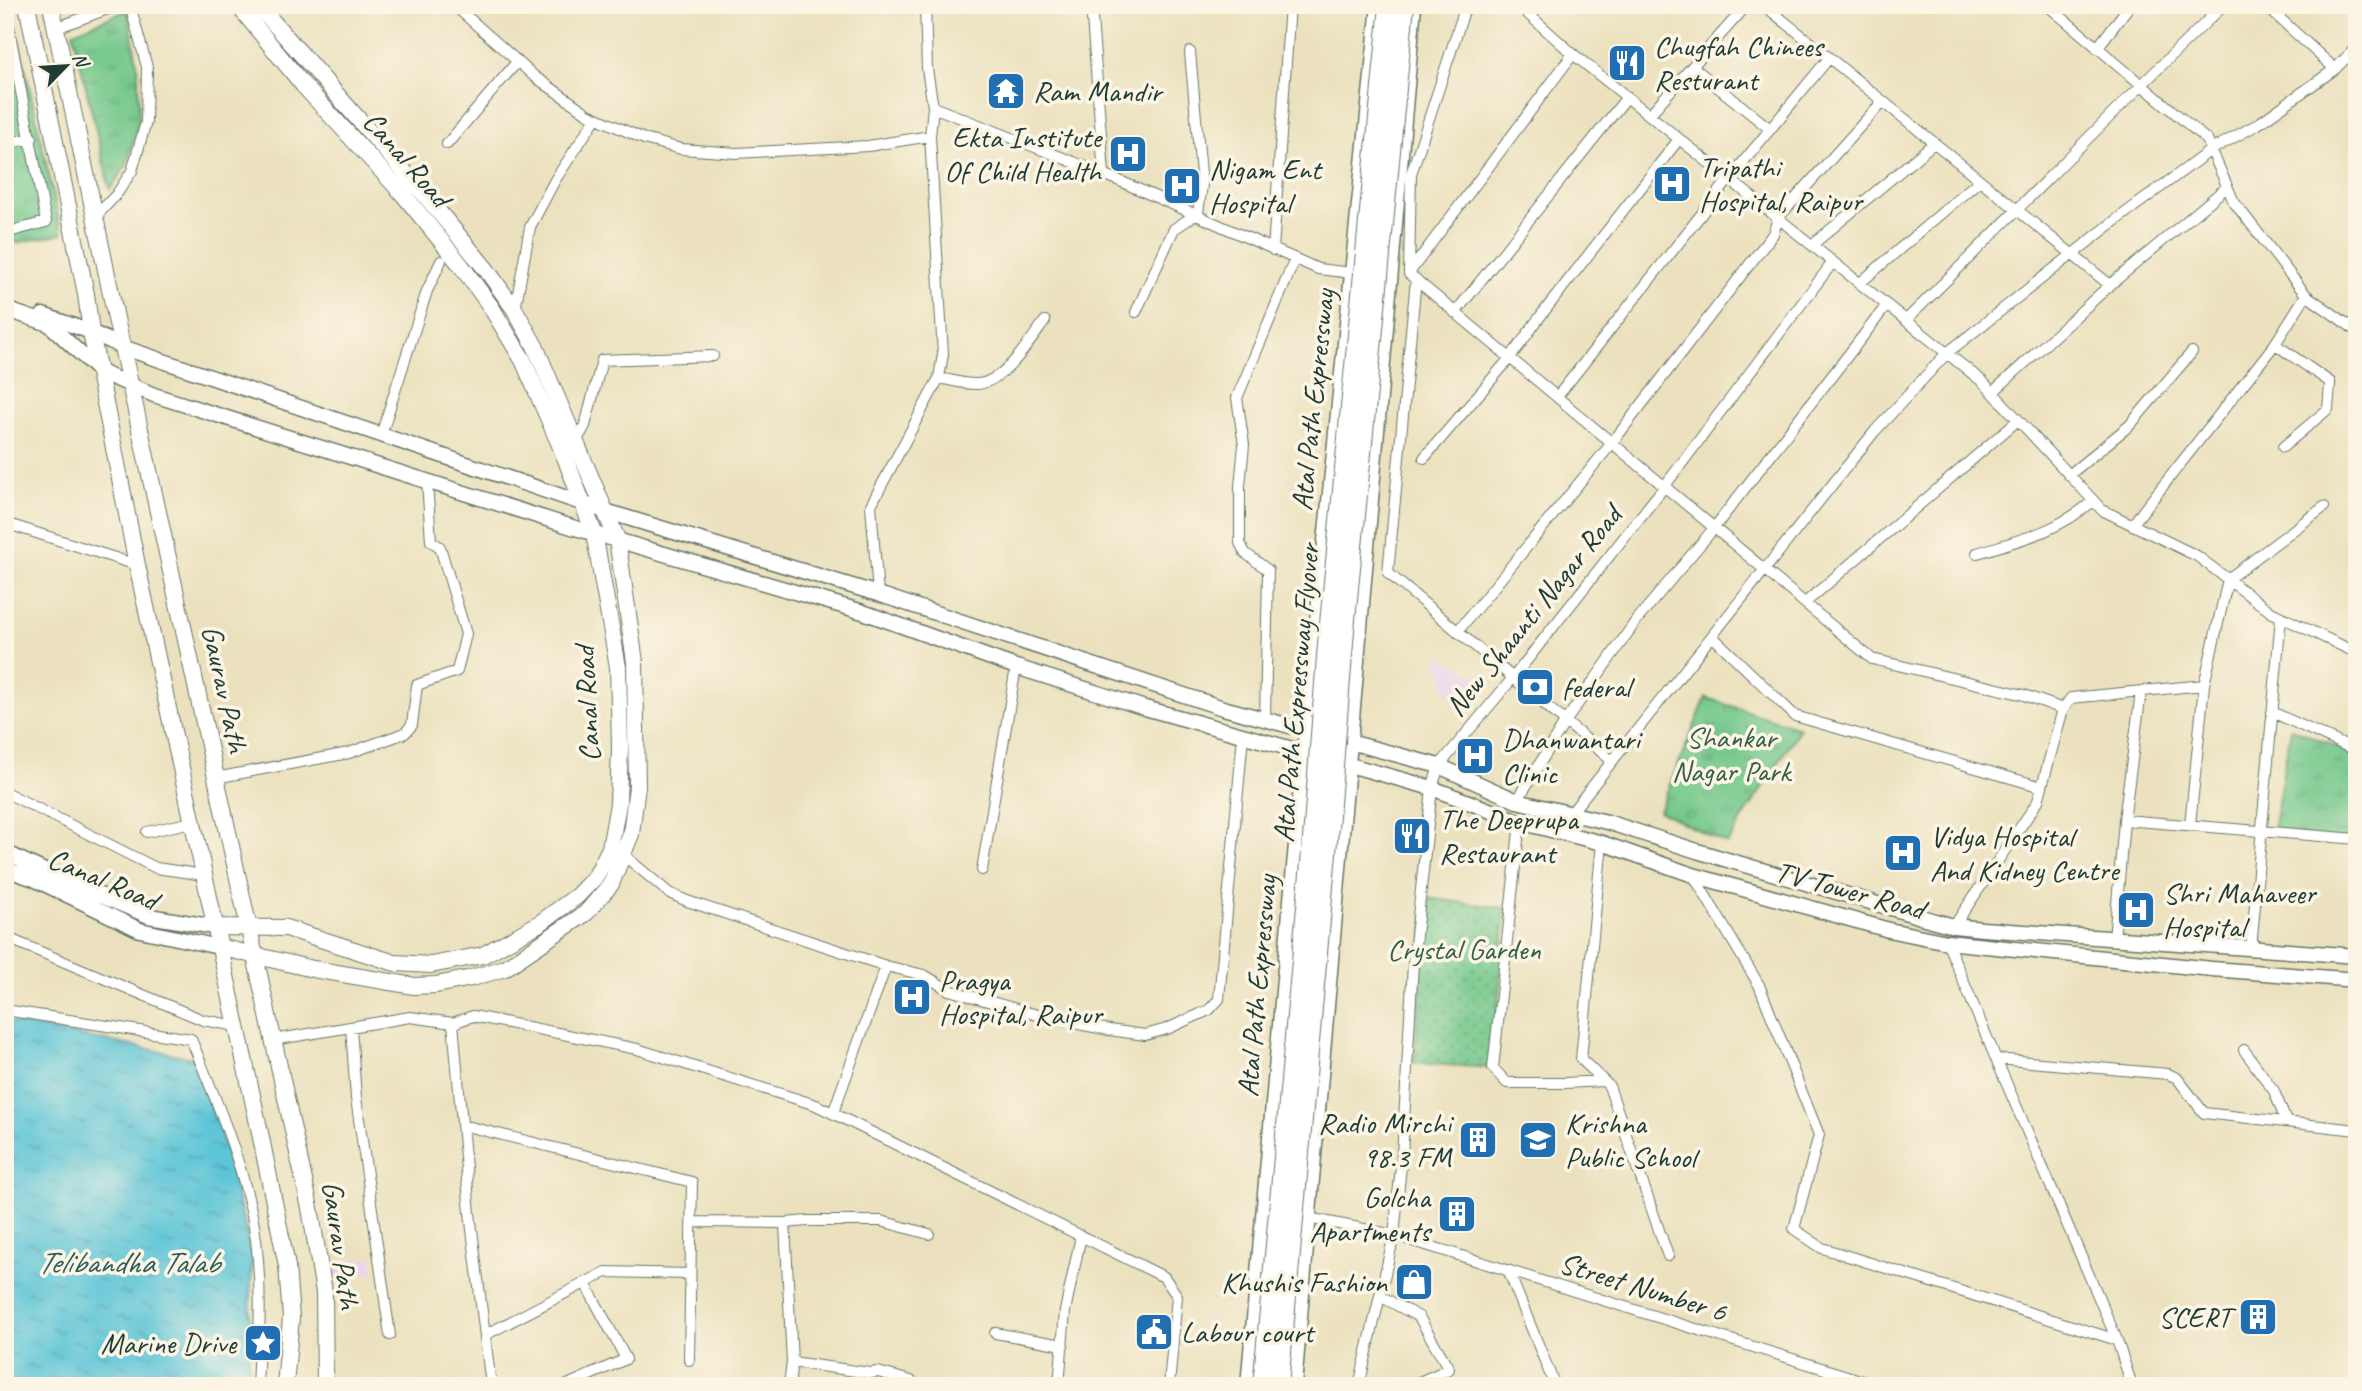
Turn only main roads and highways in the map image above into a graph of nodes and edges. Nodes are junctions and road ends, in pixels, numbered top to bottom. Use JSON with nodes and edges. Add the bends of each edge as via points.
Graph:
{"nodes":[{"id":1,"x":27,"y":5,"type":"edge"},
{"id":2,"x":51,"y":5,"type":"edge"},
{"id":3,"x":238,"y":5,"type":"edge"},
{"id":4,"x":258,"y":5,"type":"edge"},
{"id":5,"x":1378,"y":5,"type":"edge"},
{"id":6,"x":1389,"y":5,"type":"edge"},
{"id":7,"x":1405,"y":5,"type":"edge"},
{"id":8,"x":1414,"y":5,"type":"edge"},
{"id":9,"x":5,"y":302,"type":"edge"},
{"id":10,"x":5,"y":309,"type":"edge"},
{"id":11,"x":91,"y":332,"type":"junction"},
{"id":12,"x":122,"y":347,"type":"junction"},
{"id":13,"x":100,"y":372,"type":"junction"},
{"id":14,"x":130,"y":385,"type":"junction"},
{"id":15,"x":584,"y":505,"type":"junction"},
{"id":16,"x":605,"y":511,"type":"junction"},
{"id":17,"x":594,"y":533,"type":"junction"},
{"id":18,"x":617,"y":540,"type":"junction"},
{"id":19,"x":1223,"y":708,"type":"junction"},
{"id":20,"x":1217,"y":730,"type":"junction"},
{"id":21,"x":1306,"y":731,"type":"junction"},
{"id":22,"x":1351,"y":743,"type":"junction"},
{"id":23,"x":1304,"y":752,"type":"junction"},
{"id":24,"x":1349,"y":764,"type":"junction"},
{"id":25,"x":617,"y":851,"type":"junction"},
{"id":26,"x":5,"y":852,"type":"edge"},
{"id":27,"x":5,"y":869,"type":"edge"},
{"id":28,"x":215,"y":927,"type":"junction"},
{"id":29,"x":247,"y":927,"type":"junction"},
{"id":30,"x":219,"y":947,"type":"junction"},
{"id":31,"x":255,"y":956,"type":"junction"},
{"id":32,"x":2357,"y":956,"type":"edge"},
{"id":33,"x":2357,"y":980,"type":"edge"},
{"id":34,"x":285,"y":1386,"type":"edge"},
{"id":35,"x":325,"y":1386,"type":"edge"},
{"id":36,"x":1248,"y":1386,"type":"edge"},
{"id":37,"x":1262,"y":1386,"type":"edge"},
{"id":38,"x":1279,"y":1386,"type":"edge"},
{"id":39,"x":1294,"y":1386,"type":"edge"}],
"edges":[{"from":1,"to":11,"type":"main road"},
{"from":2,"to":12,"type":"main road","name":"Gaurav Path"},
{"from":3,"to":15,"type":"main road","name":"Canal Road","via":[[303,85],[403,194],[491,307],[523,360]]},
{"from":4,"to":16,"type":"main road","via":[[456,232],[515,310],[535,345]]},
{"from":5,"to":21,"type":"main road","name":"Atal Path Expressway"},
{"from":6,"to":37,"type":"highway","name":"Atal Path Expressway Flyover","bridge":true},
{"from":7,"to":38,"type":"highway","name":"Atal Path Expressway Flyover","bridge":true},
{"from":8,"to":22,"type":"main road"},
{"from":9,"to":11,"type":"main road","name":"TV Tower Road"},
{"from":10,"to":13,"type":"main road","name":"TV Tower Road","via":[[49,324]]},
{"from":11,"to":12,"type":"main road","name":"TV Tower Road"},
{"from":11,"to":13,"type":"main road"},
{"from":12,"to":14,"type":"main road","name":"Gaurav Path"},
{"from":12,"to":15,"type":"main road","name":"TV Tower Road"},
{"from":13,"to":14,"type":"main road","name":"TV Tower Road"},
{"from":13,"to":28,"type":"main road","via":[[136,565]]},
{"from":14,"to":17,"type":"main road","name":"TV Tower Road"},
{"from":14,"to":29,"type":"main road","name":"Gaurav Path"},
{"from":15,"to":16,"type":"main road","name":"TV Tower Road"},
{"from":15,"to":17,"type":"main road","name":"Canal Road"},
{"from":16,"to":18,"type":"main road"},
{"from":16,"to":19,"type":"main road","name":"TV Tower Road","via":[[878,594]]},
{"from":17,"to":18,"type":"main road","name":"TV Tower Road"},
{"from":17,"to":25,"type":"main road","name":"Canal Road","via":[[618,667]]},
{"from":18,"to":20,"type":"main road","name":"TV Tower Road","via":[[863,612],[1016,667]]},
{"from":18,"to":25,"type":"main road","via":[[635,662],[637,737],[631,834]]},
{"from":19,"to":20,"type":"main road"},
{"from":19,"to":21,"type":"main road","name":"TV Tower Road"},
{"from":20,"to":23,"type":"main road","name":"TV Tower Road"},
{"from":21,"to":22,"type":"main road","name":"TV Tower Road"},
{"from":21,"to":23,"type":"main road","name":"Atal Path Expressway"},
{"from":22,"to":24,"type":"main road"},
{"from":22,"to":32,"type":"main road","name":"TV Tower Road","via":[[1439,766],[1517,801],[1954,926]]},
{"from":23,"to":24,"type":"main road","name":"TV Tower Road"},
{"from":23,"to":36,"type":"main road","name":"Atal Path Expressway"},
{"from":24,"to":33,"type":"main road","name":"TV Tower Road","via":[[1432,788],[1520,822],[1889,930],[1947,942]]},
{"from":24,"to":39,"type":"main road"},
{"from":25,"to":29,"type":"main road","name":"Canal Road","via":[[577,896],[520,936],[464,960],[431,965],[395,963],[286,929]]},
{"from":25,"to":31,"type":"main road","via":[[611,884],[586,914],[505,968],[472,978],[414,986]]},
{"from":26,"to":28,"type":"main road","name":"Canal Road","via":[[149,916]]},
{"from":27,"to":30,"type":"main road","name":"Canal Road","via":[[140,930]]},
{"from":28,"to":29,"type":"main road","name":"Canal Road"},
{"from":28,"to":30,"type":"main road"},
{"from":29,"to":31,"type":"main road","name":"Gaurav Path"},
{"from":30,"to":31,"type":"main road"},
{"from":30,"to":34,"type":"main road","via":[[286,1266],[291,1318]]},
{"from":31,"to":35,"type":"main road","name":"Gaurav Path","via":[[324,1292]]}]}
